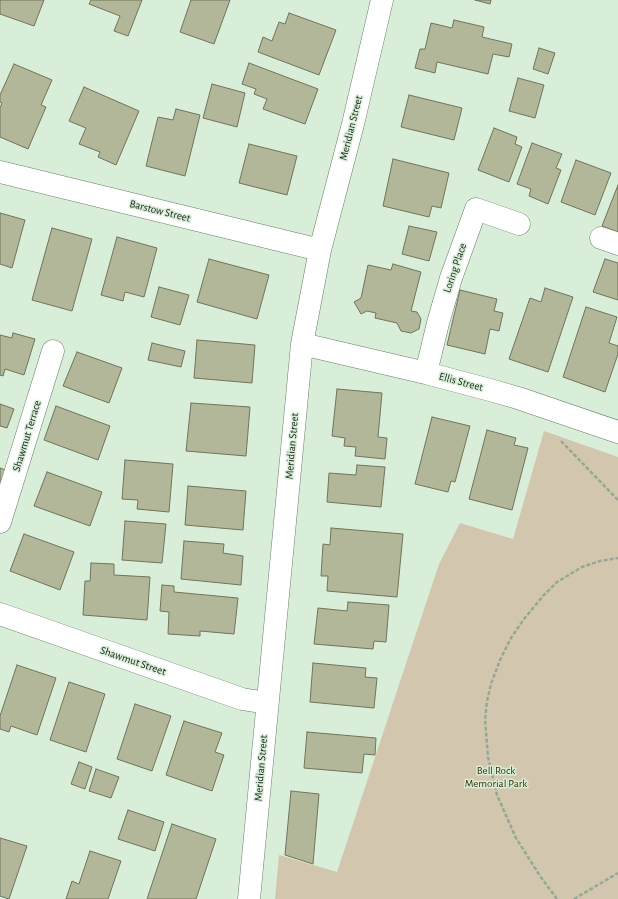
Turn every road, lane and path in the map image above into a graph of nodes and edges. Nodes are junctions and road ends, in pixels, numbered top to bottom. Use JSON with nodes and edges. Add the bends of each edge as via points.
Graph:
{"nodes":[{"id":1,"x":382,"y":0,"type":"edge"},
{"id":2,"x":0,"y":172,"type":"edge"},
{"id":3,"x":519,"y":224,"type":"dead end"},
{"id":4,"x":320,"y":250,"type":"junction"},
{"id":5,"x":302,"y":344,"type":"junction"},
{"id":6,"x":53,"y":351,"type":"dead end"},
{"id":7,"x":426,"y":373,"type":"junction"},
{"id":8,"x":618,"y":432,"type":"edge"},
{"id":9,"x":559,"y":440,"type":"dead end"},
{"id":10,"x":618,"y":500,"type":"edge"},
{"id":11,"x":0,"y":522,"type":"edge"},
{"id":12,"x":618,"y":558,"type":"edge"},
{"id":13,"x":0,"y":614,"type":"edge"},
{"id":14,"x":267,"y":703,"type":"junction"},
{"id":15,"x":618,"y":873,"type":"edge"},
{"id":16,"x":249,"y":899,"type":"edge"},
{"id":17,"x":557,"y":899,"type":"edge"},
{"id":18,"x":575,"y":899,"type":"edge"}],
"edges":[{"from":1,"to":4,"type":"street","name":"Meridian Street"},
{"from":2,"to":4,"type":"street","name":"Barstow Street"},
{"from":3,"to":7,"type":"street","name":"Loring Place","via":[[476,209],[450,278]]},
{"from":4,"to":5,"type":"street","name":"Meridian Street"},
{"from":5,"to":7,"type":"street","name":"Ellis Street"},
{"from":5,"to":14,"type":"street","name":"Meridian Street"},
{"from":6,"to":11,"type":"street","name":"Shawmut Terrace"},
{"from":7,"to":8,"type":"street","name":"Ellis Street","via":[[518,398]]},
{"from":9,"to":10,"type":"path"},
{"from":12,"to":17,"type":"path","via":[[582,567],[557,582],[543,596],[511,638],[500,660],[487,701],[485,720],[488,757],[497,795],[516,838]]},
{"from":13,"to":14,"type":"street","name":"Shawmut Street","via":[[242,699]]},
{"from":14,"to":16,"type":"street","name":"Meridian Street"},
{"from":15,"to":18,"type":"path"}]}
